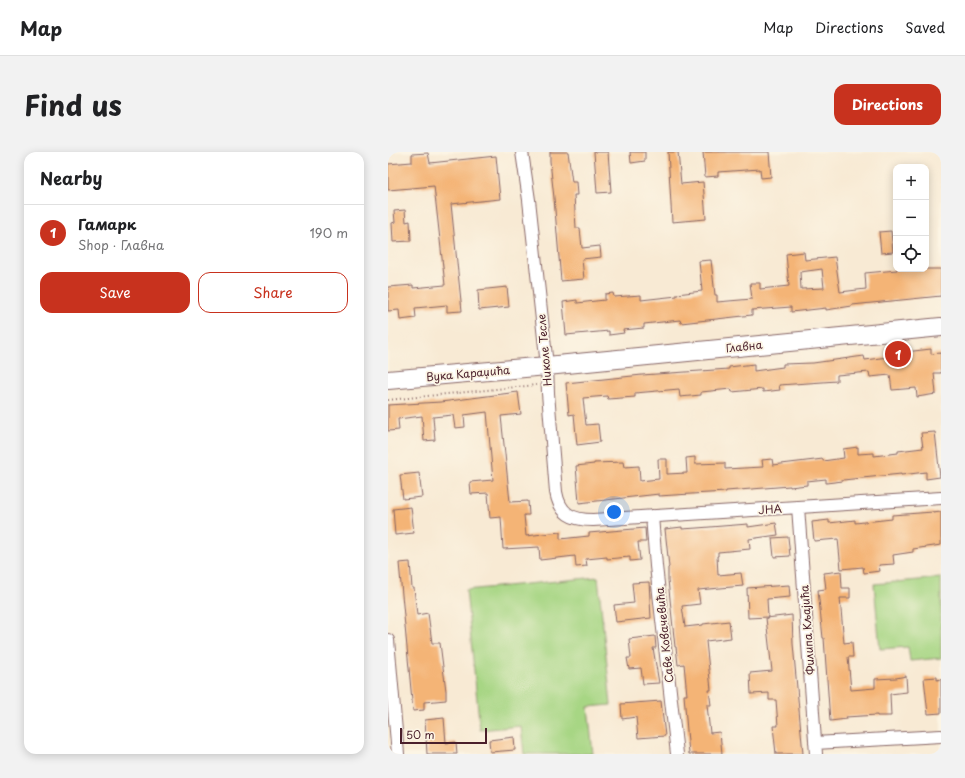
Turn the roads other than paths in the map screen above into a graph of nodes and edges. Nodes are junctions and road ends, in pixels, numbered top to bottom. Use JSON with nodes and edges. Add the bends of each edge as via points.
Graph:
{"nodes":[{"id":1,"x":522,"y":152,"type":"edge"},
{"id":2,"x":941,"y":327,"type":"edge"},
{"id":3,"x":547,"y":366,"type":"junction"},
{"id":4,"x":388,"y":380,"type":"edge"},
{"id":5,"x":941,"y":498,"type":"edge"},
{"id":6,"x":798,"y":507,"type":"junction"},
{"id":7,"x":652,"y":516,"type":"junction"},
{"id":8,"x":598,"y":519,"type":"joint"},
{"id":9,"x":388,"y":640,"type":"edge"},
{"id":10,"x":941,"y":736,"type":"edge"},
{"id":11,"x":815,"y":748,"type":"edge"},
{"id":12,"x":398,"y":754,"type":"edge"},
{"id":13,"x":676,"y":754,"type":"edge"}],
"edges":[{"from":1,"to":3,"type":"street","name":"Николе Тесле"},
{"from":2,"to":3,"type":"main road","name":"Главна"},
{"from":3,"to":4,"type":"main road","name":"Вука Караџића"},
{"from":3,"to":8,"type":"street","name":"Николе Тесле","via":[[555,484],[559,503],[570,516]]},
{"from":5,"to":6,"type":"street","name":"ЈНА"},
{"from":6,"to":7,"type":"street","name":"ЈНА"},
{"from":6,"to":11,"type":"street","name":"Филипа Кљајића"},
{"from":7,"to":8,"type":"street","name":"ЈНА"},
{"from":7,"to":13,"type":"street","name":"Саве Ковачевића"},
{"from":9,"to":12,"type":"street"},
{"from":10,"to":11,"type":"street"}]}
